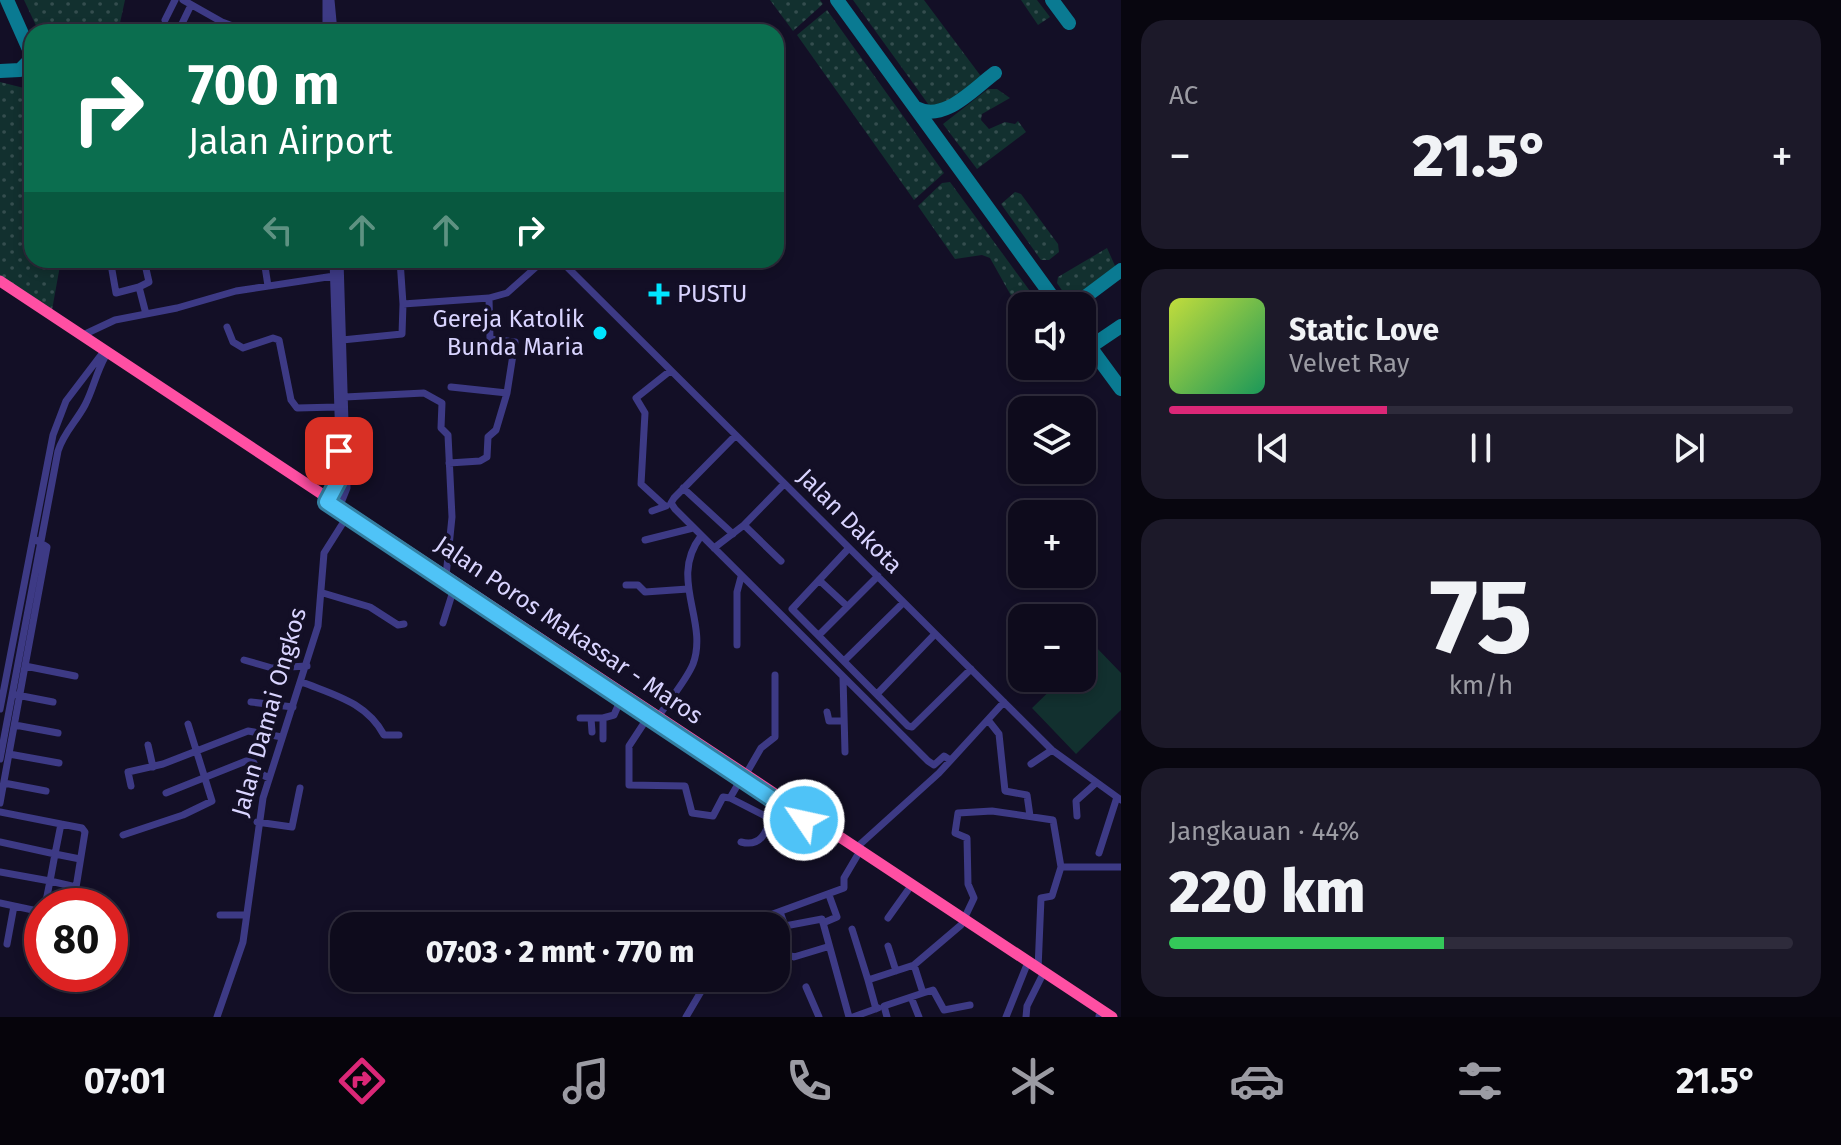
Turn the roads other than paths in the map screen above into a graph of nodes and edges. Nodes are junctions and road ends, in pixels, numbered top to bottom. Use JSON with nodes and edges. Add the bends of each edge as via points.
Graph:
{"nodes":[{"id":1,"x":175,"y":0,"type":"edge"},
{"id":2,"x":183,"y":0,"type":"edge"},
{"id":3,"x":328,"y":0,"type":"edge"},
{"id":4,"x":191,"y":5,"type":"junction"},
{"id":5,"x":165,"y":20,"type":"dead end"},
{"id":6,"x":182,"y":24,"type":"edge"},
{"id":7,"x":222,"y":24,"type":"edge"},
{"id":8,"x":327,"y":24,"type":"edge"},
{"id":9,"x":331,"y":24,"type":"edge"},
{"id":10,"x":146,"y":268,"type":"edge"},
{"id":11,"x":265,"y":268,"type":"edge"},
{"id":12,"x":336,"y":268,"type":"edge"},
{"id":13,"x":338,"y":268,"type":"edge"},
{"id":14,"x":401,"y":268,"type":"edge"},
{"id":15,"x":535,"y":268,"type":"edge"},
{"id":16,"x":568,"y":268,"type":"edge"},
{"id":17,"x":112,"y":270,"type":"dead end"},
{"id":18,"x":334,"y":276,"type":"junction"},
{"id":19,"x":0,"y":281,"type":"edge"},
{"id":20,"x":268,"y":286,"type":"junction"},
{"id":21,"x":139,"y":287,"type":"junction"},
{"id":22,"x":0,"y":288,"type":"edge"},
{"id":23,"x":338,"y":288,"type":"junction"},
{"id":24,"x":489,"y":298,"type":"junction"},
{"id":25,"x":403,"y":304,"type":"junction"},
{"id":26,"x":146,"y":314,"type":"junction"},
{"id":27,"x":227,"y":327,"type":"dead end"},
{"id":28,"x":83,"y":335,"type":"junction"},
{"id":29,"x":342,"y":340,"type":"junction"},
{"id":30,"x":103,"y":356,"type":"junction"},
{"id":31,"x":670,"y":371,"type":"junction"},
{"id":32,"x":451,"y":387,"type":"dead end"},
{"id":33,"x":507,"y":393,"type":"junction"},
{"id":34,"x":345,"y":397,"type":"junction"},
{"id":35,"x":337,"y":407,"type":"junction"},
{"id":36,"x":735,"y":436,"type":"junction"},
{"id":37,"x":342,"y":451,"type":"junction"},
{"id":38,"x":449,"y":463,"type":"junction"},
{"id":39,"x":784,"y":484,"type":"junction"},
{"id":40,"x":683,"y":488,"type":"junction"},
{"id":41,"x":328,"y":500,"type":"junction"},
{"id":42,"x":668,"y":504,"type":"junction"},
{"id":43,"x":342,"y":510,"type":"junction"},
{"id":44,"x":652,"y":511,"type":"dead end"},
{"id":45,"x":744,"y":525,"type":"junction"},
{"id":46,"x":693,"y":528,"type":"junction"},
{"id":47,"x":733,"y":534,"type":"junction"},
{"id":48,"x":701,"y":536,"type":"junction"},
{"id":49,"x":36,"y":540,"type":"junction"},
{"id":50,"x":645,"y":540,"type":"dead end"},
{"id":51,"x":714,"y":548,"type":"junction"},
{"id":52,"x":849,"y":548,"type":"junction"},
{"id":53,"x":781,"y":561,"type":"dead end"},
{"id":54,"x":446,"y":576,"type":"junction"},
{"id":55,"x":878,"y":576,"type":"junction"},
{"id":56,"x":741,"y":577,"type":"junction"},
{"id":57,"x":819,"y":580,"type":"junction"},
{"id":58,"x":626,"y":585,"type":"dead end"},
{"id":59,"x":454,"y":588,"type":"junction"},
{"id":60,"x":688,"y":589,"type":"junction"},
{"id":61,"x":323,"y":593,"type":"junction"},
{"id":62,"x":903,"y":603,"type":"junction"},
{"id":63,"x":847,"y":606,"type":"junction"},
{"id":64,"x":443,"y":623,"type":"dead end"},
{"id":65,"x":404,"y":624,"type":"dead end"},
{"id":66,"x":935,"y":634,"type":"junction"},
{"id":67,"x":819,"y":635,"type":"junction"},
{"id":68,"x":737,"y":645,"type":"dead end"},
{"id":69,"x":244,"y":660,"type":"dead end"},
{"id":70,"x":845,"y":660,"type":"junction"},
{"id":71,"x":25,"y":666,"type":"junction"},
{"id":72,"x":307,"y":666,"type":"junction"},
{"id":73,"x":971,"y":669,"type":"junction"},
{"id":74,"x":775,"y":675,"type":"dead end"},
{"id":75,"x":75,"y":676,"type":"dead end"},
{"id":76,"x":843,"y":677,"type":"junction"},
{"id":77,"x":302,"y":682,"type":"junction"},
{"id":78,"x":878,"y":693,"type":"junction"},
{"id":79,"x":12,"y":694,"type":"junction"},
{"id":80,"x":621,"y":699,"type":"junction"},
{"id":81,"x":53,"y":702,"type":"dead end"},
{"id":82,"x":251,"y":702,"type":"dead end"},
{"id":83,"x":1004,"y":702,"type":"junction"},
{"id":84,"x":638,"y":706,"type":"junction"},
{"id":85,"x":293,"y":707,"type":"junction"},
{"id":86,"x":0,"y":709,"type":"edge"},
{"id":87,"x":827,"y":712,"type":"dead end"},
{"id":88,"x":654,"y":716,"type":"junction"},
{"id":89,"x":580,"y":718,"type":"dead end"},
{"id":90,"x":591,"y":718,"type":"junction"},
{"id":91,"x":603,"y":718,"type":"junction"},
{"id":92,"x":988,"y":720,"type":"junction"},
{"id":93,"x":844,"y":721,"type":"junction"},
{"id":94,"x":188,"y":724,"type":"dead end"},
{"id":95,"x":15,"y":725,"type":"junction"},
{"id":96,"x":592,"y":732,"type":"dead end"},
{"id":97,"x":58,"y":733,"type":"dead end"},
{"id":98,"x":399,"y":735,"type":"dead end"},
{"id":99,"x":282,"y":737,"type":"junction"},
{"id":100,"x":603,"y":739,"type":"dead end"},
{"id":101,"x":148,"y":745,"type":"dead end"},
{"id":102,"x":1052,"y":750,"type":"junction"},
{"id":103,"x":196,"y":752,"type":"junction"},
{"id":104,"x":845,"y":752,"type":"dead end"},
{"id":105,"x":9,"y":754,"type":"junction"},
{"id":106,"x":0,"y":759,"type":"edge"},
{"id":107,"x":950,"y":760,"type":"junction"},
{"id":108,"x":59,"y":763,"type":"dead end"},
{"id":109,"x":1031,"y":764,"type":"dead end"},
{"id":110,"x":153,"y":767,"type":"junction"},
{"id":111,"x":206,"y":776,"type":"junction"},
{"id":112,"x":744,"y":776,"type":"junction"},
{"id":113,"x":269,"y":778,"type":"junction"},
{"id":114,"x":4,"y":783,"type":"junction"},
{"id":115,"x":1095,"y":784,"type":"junction"},
{"id":116,"x":131,"y":786,"type":"dead end"},
{"id":117,"x":300,"y":788,"type":"dead end"},
{"id":118,"x":46,"y":791,"type":"dead end"},
{"id":119,"x":166,"y":793,"type":"dead end"},
{"id":120,"x":730,"y":798,"type":"junction"},
{"id":121,"x":1119,"y":798,"type":"edge"},
{"id":122,"x":0,"y":803,"type":"edge"},
{"id":123,"x":778,"y":803,"type":"junction"},
{"id":124,"x":0,"y":812,"type":"edge"},
{"id":125,"x":1030,"y":816,"type":"junction"},
{"id":126,"x":1077,"y":816,"type":"dead end"},
{"id":127,"x":769,"y":818,"type":"junction"},
{"id":128,"x":257,"y":822,"type":"junction"},
{"id":129,"x":61,"y":824,"type":"junction"},
{"id":130,"x":123,"y":835,"type":"dead end"},
{"id":131,"x":0,"y":842,"type":"edge"},
{"id":132,"x":741,"y":842,"type":"dead end"},
{"id":133,"x":856,"y":852,"type":"junction"},
{"id":134,"x":1099,"y":853,"type":"dead end"},
{"id":135,"x":55,"y":854,"type":"junction"},
{"id":136,"x":80,"y":859,"type":"junction"},
{"id":137,"x":1061,"y":867,"type":"junction"},
{"id":138,"x":1121,"y":867,"type":"edge"},
{"id":139,"x":0,"y":872,"type":"edge"},
{"id":140,"x":50,"y":881,"type":"junction"},
{"id":141,"x":76,"y":887,"type":"joint"},
{"id":142,"x":49,"y":888,"type":"edge"},
{"id":143,"x":908,"y":890,"type":"junction"},
{"id":144,"x":829,"y":895,"type":"junction"},
{"id":145,"x":0,"y":903,"type":"edge"},
{"id":146,"x":14,"y":906,"type":"junction"},
{"id":147,"x":24,"y":908,"type":"edge"},
{"id":148,"x":780,"y":912,"type":"edge"},
{"id":149,"x":220,"y":915,"type":"dead end"},
{"id":150,"x":245,"y":915,"type":"junction"},
{"id":151,"x":888,"y":918,"type":"dead end"},
{"id":152,"x":962,"y":922,"type":"junction"},
{"id":153,"x":823,"y":923,"type":"junction"},
{"id":154,"x":790,"y":925,"type":"edge"},
{"id":155,"x":852,"y":929,"type":"dead end"},
{"id":156,"x":7,"y":944,"type":"dead end"},
{"id":157,"x":888,"y":946,"type":"dead end"},
{"id":158,"x":827,"y":947,"type":"junction"},
{"id":159,"x":790,"y":956,"type":"edge"},
{"id":160,"x":914,"y":965,"type":"junction"},
{"id":161,"x":896,"y":971,"type":"junction"},
{"id":162,"x":1037,"y":971,"type":"junction"},
{"id":163,"x":868,"y":980,"type":"junction"},
{"id":164,"x":806,"y":987,"type":"dead end"},
{"id":165,"x":701,"y":992,"type":"edge"},
{"id":166,"x":923,"y":993,"type":"junction"},
{"id":167,"x":911,"y":997,"type":"junction"},
{"id":168,"x":970,"y":1005,"type":"dead end"},
{"id":169,"x":880,"y":1008,"type":"junction"},
{"id":170,"x":217,"y":1017,"type":"edge"},
{"id":171,"x":686,"y":1017,"type":"edge"},
{"id":172,"x":819,"y":1017,"type":"edge"},
{"id":173,"x":854,"y":1017,"type":"edge"},
{"id":174,"x":887,"y":1017,"type":"edge"},
{"id":175,"x":919,"y":1017,"type":"edge"},
{"id":176,"x":1006,"y":1017,"type":"edge"},
{"id":177,"x":1026,"y":1017,"type":"edge"},
{"id":178,"x":1099,"y":1017,"type":"edge"},
{"id":179,"x":1112,"y":1017,"type":"edge"}],
"edges":[{"from":1,"to":5,"type":"street"},
{"from":2,"to":4,"type":"street"},
{"from":3,"to":8,"type":"street"},
{"from":3,"to":9,"type":"street"},
{"from":4,"to":6,"type":"street"},
{"from":4,"to":7,"type":"street"},
{"from":10,"to":21,"type":"street","via":[[149,282]]},
{"from":11,"to":20,"type":"street"},
{"from":12,"to":18,"type":"street"},
{"from":13,"to":23,"type":"street"},
{"from":14,"to":25,"type":"street"},
{"from":15,"to":24,"type":"street","via":[[507,293]]},
{"from":16,"to":31,"type":"street","name":"Jalan Dakota"},
{"from":17,"to":21,"type":"street","via":[[116,293]]},
{"from":18,"to":20,"type":"street"},
{"from":18,"to":23,"type":"street"},
{"from":19,"to":28,"type":"highway","name":"Jalan Poros Makassar - Maros"},
{"from":20,"to":26,"type":"street"},
{"from":21,"to":26,"type":"street"},
{"from":22,"to":30,"type":"highway","name":"Jalan Poros Makassar - Maros"},
{"from":23,"to":29,"type":"street"},
{"from":23,"to":35,"type":"street"},
{"from":24,"to":25,"type":"street"},
{"from":24,"to":33,"type":"street","via":[[490,339],[515,342]]},
{"from":25,"to":29,"type":"street","via":[[402,334]]},
{"from":26,"to":28,"type":"street","via":[[106,322]]},
{"from":27,"to":35,"type":"street","via":[[233,342],[243,348],[279,340],[297,408]]},
{"from":28,"to":41,"type":"highway","name":"Jalan Poros Makassar - Maros"},
{"from":29,"to":34,"type":"street"},
{"from":30,"to":41,"type":"highway","name":"Jalan Poros Makassar - Maros"},
{"from":30,"to":49,"type":"street","via":[[86,403],[62,438]]},
{"from":30,"to":49,"type":"street","via":[[66,401],[57,423]]},
{"from":31,"to":36,"type":"street","name":"Jalan Dakota"},
{"from":31,"to":42,"type":"street","via":[[636,398],[645,413],[641,484]]},
{"from":32,"to":33,"type":"street"},
{"from":33,"to":38,"type":"street","via":[[496,430],[488,437],[487,457]]},
{"from":34,"to":37,"type":"street"},
{"from":34,"to":38,"type":"street","via":[[424,393],[439,401]]},
{"from":35,"to":37,"type":"street"},
{"from":36,"to":39,"type":"street","name":"Jalan Dakota"},
{"from":36,"to":40,"type":"street"},
{"from":37,"to":41,"type":"street","via":[[340,473]]},
{"from":37,"to":43,"type":"street","via":[[347,488]]},
{"from":38,"to":54,"type":"street","via":[[452,517]]},
{"from":39,"to":45,"type":"street"},
{"from":39,"to":52,"type":"street","name":"Jalan Dakota"},
{"from":40,"to":42,"type":"street"},
{"from":40,"to":47,"type":"street"},
{"from":41,"to":43,"type":"highway","name":"Jalan Poros Makassar - Maros"},
{"from":42,"to":44,"type":"street"},
{"from":42,"to":46,"type":"street"},
{"from":43,"to":54,"type":"highway","name":"Jalan Poros Makassar - Maros"},
{"from":43,"to":59,"type":"highway","name":"Jalan Poros Makassar - Maros"},
{"from":43,"to":61,"type":"street","name":"Jalan Damai Ongkos","via":[[324,553]]},
{"from":45,"to":47,"type":"street"},
{"from":45,"to":53,"type":"street"},
{"from":46,"to":48,"type":"street"},
{"from":46,"to":50,"type":"street"},
{"from":47,"to":51,"type":"street"},
{"from":48,"to":51,"type":"street"},
{"from":48,"to":60,"type":"street","via":[[689,563]]},
{"from":49,"to":71,"type":"street","via":[[47,547]]},
{"from":49,"to":79,"type":"street"},
{"from":51,"to":56,"type":"street"},
{"from":52,"to":55,"type":"street","name":"Jalan Dakota"},
{"from":52,"to":57,"type":"street"},
{"from":54,"to":84,"type":"highway","name":"Jalan Poros Makassar - Maros"},
{"from":55,"to":62,"type":"street","name":"Jalan Dakota"},
{"from":55,"to":63,"type":"street"},
{"from":56,"to":68,"type":"street"},
{"from":56,"to":76,"type":"street"},
{"from":57,"to":63,"type":"street"},
{"from":57,"to":67,"type":"street","via":[[792,608]]},
{"from":58,"to":60,"type":"street","via":[[638,585],[645,592]]},
{"from":59,"to":64,"type":"street"},
{"from":59,"to":80,"type":"highway","name":"Jalan Poros Makassar - Maros"},
{"from":60,"to":88,"type":"street","via":[[695,621],[694,660]]},
{"from":61,"to":65,"type":"street"},
{"from":61,"to":72,"type":"street","name":"Jalan Damai Ongkos"},
{"from":62,"to":66,"type":"street","name":"Jalan Dakota"},
{"from":62,"to":70,"type":"street"},
{"from":63,"to":67,"type":"street"},
{"from":66,"to":73,"type":"street","name":"Jalan Dakota"},
{"from":66,"to":78,"type":"street"},
{"from":67,"to":70,"type":"street"},
{"from":69,"to":72,"type":"street","via":[[272,668]]},
{"from":70,"to":78,"type":"street"},
{"from":71,"to":75,"type":"street"},
{"from":71,"to":79,"type":"street"},
{"from":72,"to":77,"type":"street","name":"Jalan Damai Ongkos"},
{"from":73,"to":78,"type":"street","via":[[912,727]]},
{"from":73,"to":83,"type":"street","name":"Jalan Dakota"},
{"from":74,"to":112,"type":"street","via":[[775,737],[761,748]]},
{"from":76,"to":93,"type":"street"},
{"from":76,"to":107,"type":"street","via":[[928,761],[934,765],[944,756]]},
{"from":77,"to":85,"type":"street","name":"Jalan Damai Ongkos"},
{"from":77,"to":98,"type":"street","via":[[346,698],[384,735]]},
{"from":79,"to":81,"type":"street"},
{"from":79,"to":86,"type":"street"},
{"from":79,"to":95,"type":"street"},
{"from":79,"to":106,"type":"street"},
{"from":80,"to":84,"type":"highway","name":"Jalan Poros Makassar - Maros"},
{"from":80,"to":91,"type":"street","via":[[614,715]]},
{"from":82,"to":85,"type":"street"},
{"from":83,"to":92,"type":"street"},
{"from":83,"to":102,"type":"street","name":"Jalan Dakota"},
{"from":84,"to":88,"type":"highway","name":"Jalan Poros Makassar - Maros"},
{"from":85,"to":99,"type":"street","name":"Jalan Damai Ongkos"},
{"from":87,"to":93,"type":"street","via":[[829,721]]},
{"from":88,"to":112,"type":"highway","name":"Jalan Poros Makassar - Maros"},
{"from":88,"to":120,"type":"street","via":[[629,746],[629,785],[685,786],[692,813],[713,816],[723,797]]},
{"from":89,"to":90,"type":"street"},
{"from":90,"to":91,"type":"street"},
{"from":90,"to":96,"type":"street"},
{"from":91,"to":100,"type":"street"},
{"from":92,"to":107,"type":"street"},
{"from":92,"to":125,"type":"street","via":[[999,734],[1005,791],[1027,795]]},
{"from":93,"to":104,"type":"street"},
{"from":94,"to":103,"type":"street"},
{"from":95,"to":97,"type":"street"},
{"from":95,"to":105,"type":"street"},
{"from":99,"to":103,"type":"street","via":[[254,730]]},
{"from":99,"to":113,"type":"street","name":"Jalan Damai Ongkos"},
{"from":101,"to":110,"type":"street"},
{"from":102,"to":109,"type":"street"},
{"from":102,"to":115,"type":"street","name":"Jalan Dakota"},
{"from":103,"to":110,"type":"street"},
{"from":103,"to":111,"type":"street"},
{"from":105,"to":108,"type":"street"},
{"from":105,"to":114,"type":"street"},
{"from":107,"to":133,"type":"street"},
{"from":110,"to":116,"type":"street","via":[[128,772]]},
{"from":111,"to":113,"type":"street","via":[[246,761]]},
{"from":111,"to":119,"type":"street"},
{"from":111,"to":130,"type":"street","via":[[211,803]]},
{"from":112,"to":120,"type":"street"},
{"from":112,"to":123,"type":"highway","name":"Jalan Poros Makassar - Maros"},
{"from":112,"to":133,"type":"highway","name":"Jalan Poros Makassar - Maros"},
{"from":113,"to":128,"type":"street","name":"Jalan Damai Ongkos"},
{"from":114,"to":118,"type":"street"},
{"from":114,"to":122,"type":"street"},
{"from":115,"to":121,"type":"street","name":"Jalan Dakota"},
{"from":115,"to":126,"type":"street","via":[[1076,801]]},
{"from":117,"to":128,"type":"street","via":[[292,827]]},
{"from":120,"to":127,"type":"street"},
{"from":121,"to":134,"type":"street"},
{"from":123,"to":127,"type":"street"},
{"from":123,"to":133,"type":"highway","name":"Jalan Poros Makassar - Maros"},
{"from":124,"to":129,"type":"street"},
{"from":125,"to":137,"type":"street","via":[[1054,821]]},
{"from":125,"to":152,"type":"street","via":[[958,813],[955,833],[967,838],[968,884],[974,898]]},
{"from":127,"to":132,"type":"street","via":[[758,843]]},
{"from":128,"to":150,"type":"street","name":"Jalan Damai Ongkos"},
{"from":129,"to":135,"type":"street"},
{"from":129,"to":136,"type":"street","via":[[84,830]]},
{"from":131,"to":135,"type":"street"},
{"from":133,"to":143,"type":"highway","name":"Jalan Poros Makassar - Maros"},
{"from":133,"to":144,"type":"street","via":[[844,878],[846,886]]},
{"from":133,"to":152,"type":"highway","name":"Jalan Poros Makassar - Maros"},
{"from":135,"to":136,"type":"street"},
{"from":135,"to":140,"type":"street"},
{"from":136,"to":141,"type":"street"},
{"from":137,"to":138,"type":"street"},
{"from":137,"to":162,"type":"street","via":[[1052,896],[1041,898]]},
{"from":139,"to":140,"type":"street"},
{"from":140,"to":141,"type":"street"},
{"from":140,"to":142,"type":"street"},
{"from":143,"to":151,"type":"street"},
{"from":143,"to":152,"type":"highway","name":"Jalan Poros Makassar - Maros"},
{"from":144,"to":148,"type":"street"},
{"from":144,"to":153,"type":"street","via":[[837,917]]},
{"from":145,"to":146,"type":"street"},
{"from":146,"to":147,"type":"street"},
{"from":146,"to":156,"type":"street"},
{"from":149,"to":150,"type":"street"},
{"from":150,"to":170,"type":"street","name":"Jalan Damai Ongkos","via":[[243,942]]},
{"from":152,"to":160,"type":"street"},
{"from":152,"to":162,"type":"highway","name":"Jalan Poros Makassar - Maros"},
{"from":153,"to":154,"type":"street","via":[[822,919]]},
{"from":153,"to":158,"type":"street"},
{"from":155,"to":163,"type":"street"},
{"from":157,"to":161,"type":"street"},
{"from":158,"to":159,"type":"street"},
{"from":158,"to":173,"type":"street"},
{"from":160,"to":161,"type":"street"},
{"from":160,"to":166,"type":"street"},
{"from":161,"to":163,"type":"street"},
{"from":162,"to":176,"type":"street"},
{"from":162,"to":177,"type":"street"},
{"from":162,"to":178,"type":"highway","name":"Jalan Poros Makassar - Maros"},
{"from":162,"to":179,"type":"highway","name":"Jalan Poros Makassar - Maros"},
{"from":163,"to":169,"type":"street"},
{"from":164,"to":172,"type":"street"},
{"from":165,"to":171,"type":"street"},
{"from":166,"to":167,"type":"street"},
{"from":166,"to":168,"type":"street","via":[[933,990],[944,1010]]},
{"from":167,"to":169,"type":"street"},
{"from":167,"to":175,"type":"street"},
{"from":169,"to":173,"type":"street"},
{"from":169,"to":174,"type":"street"}]}
